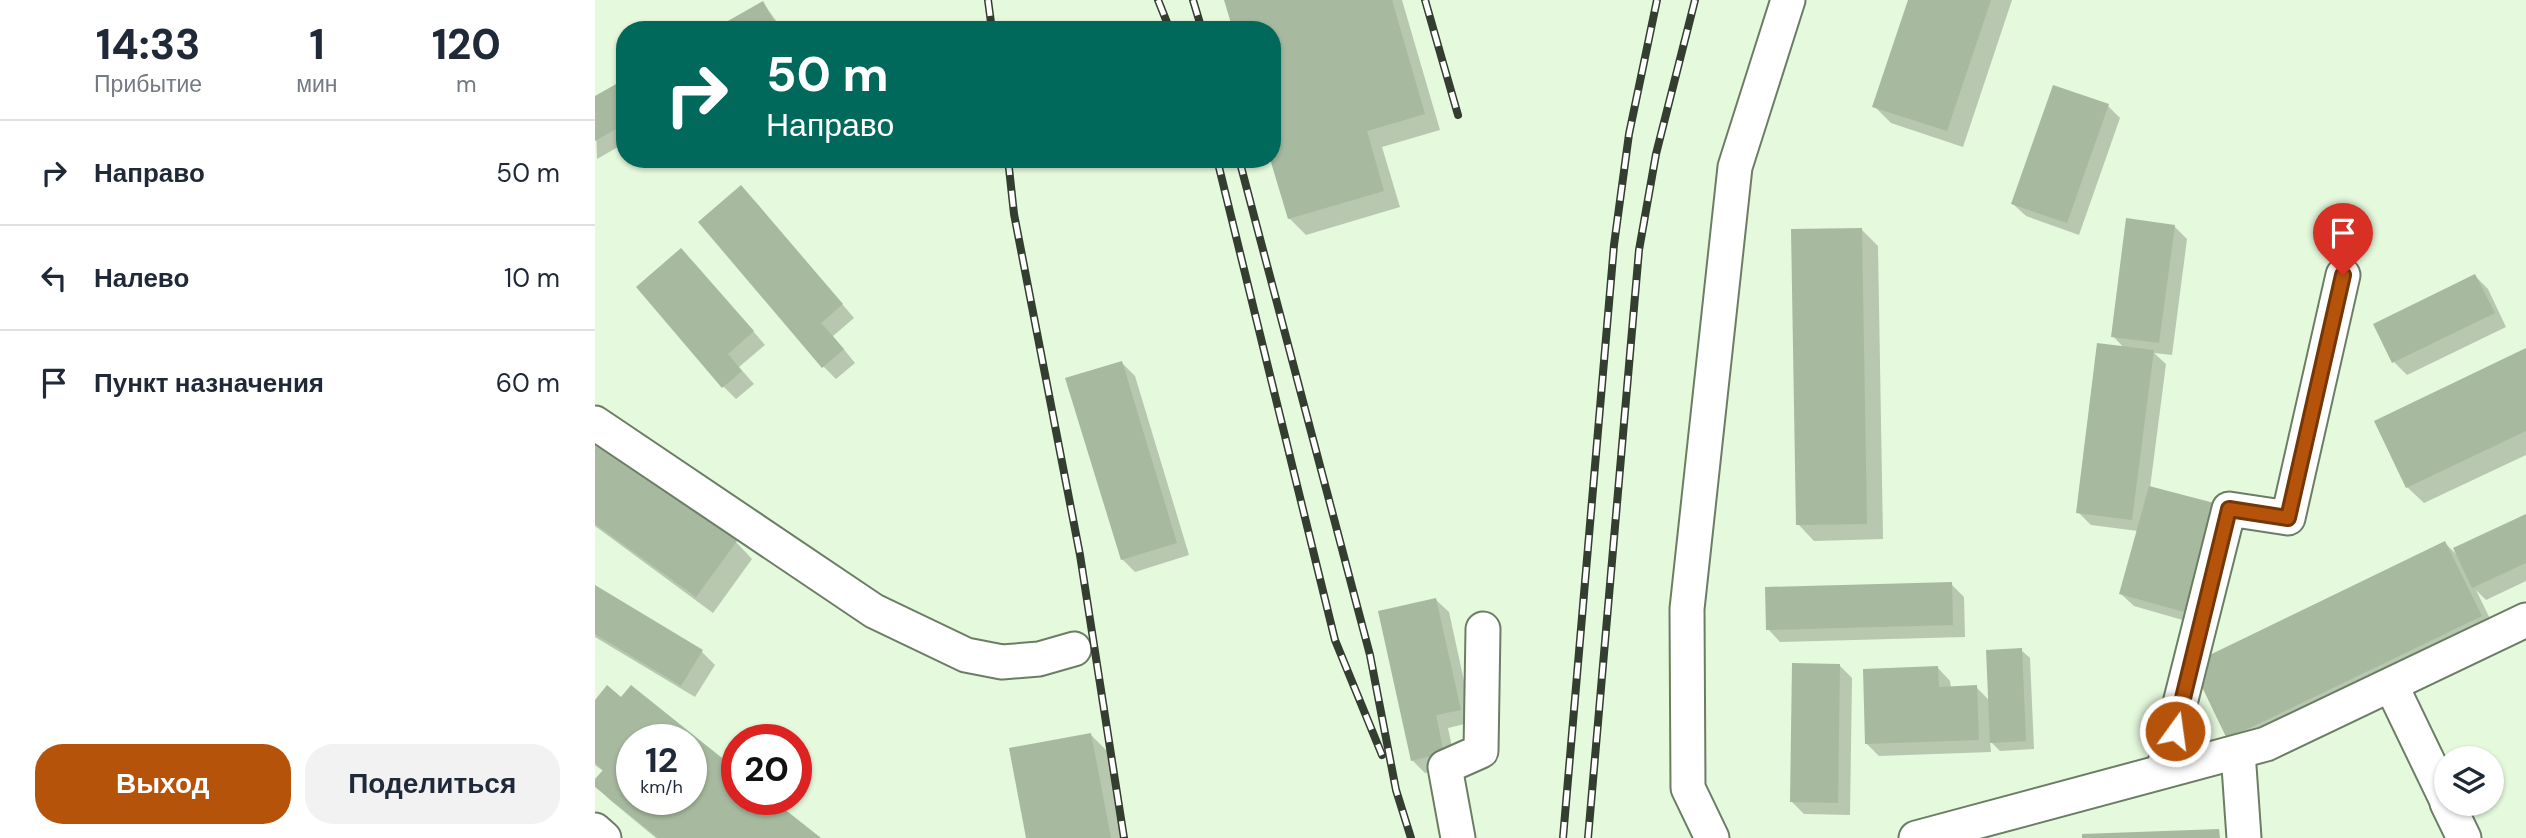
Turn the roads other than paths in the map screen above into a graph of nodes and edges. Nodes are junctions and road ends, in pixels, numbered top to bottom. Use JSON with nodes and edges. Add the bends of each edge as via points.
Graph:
{"nodes":[{"id":1,"x":1788,"y":0,"type":"edge"},
{"id":2,"x":2343,"y":275,"type":"dead end"},
{"id":3,"x":595,"y":422,"type":"edge"},
{"id":4,"x":2526,"y":620,"type":"edge"},
{"id":5,"x":1483,"y":629,"type":"dead end"},
{"id":6,"x":1074,"y":649,"type":"dead end"},
{"id":7,"x":2391,"y":685,"type":"junction"},
{"id":8,"x":2238,"y":752,"type":"junction"},
{"id":9,"x":2162,"y":771,"type":"junction"},
{"id":10,"x":2434,"y":775,"type":"edge"},
{"id":11,"x":2454,"y":816,"type":"edge"},
{"id":12,"x":595,"y":830,"type":"edge"},
{"id":13,"x":604,"y":838,"type":"edge"},
{"id":14,"x":1458,"y":838,"type":"edge"},
{"id":15,"x":1712,"y":838,"type":"edge"},
{"id":16,"x":1916,"y":838,"type":"edge"},
{"id":17,"x":2244,"y":838,"type":"edge"},
{"id":18,"x":2464,"y":838,"type":"edge"}],
"edges":[{"from":1,"to":15,"type":"street","via":[[1735,167],[1687,609],[1688,788]]},
{"from":2,"to":9,"type":"street","via":[[2288,518],[2229,509]]},
{"from":3,"to":6,"type":"street","via":[[818,576],[874,611],[966,655],[1002,662],[1039,659]]},
{"from":4,"to":7,"type":"street"},
{"from":5,"to":14,"type":"street","via":[[1481,751],[1445,767]]},
{"from":7,"to":8,"type":"street","via":[[2266,744]]},
{"from":7,"to":10,"type":"street"},
{"from":8,"to":9,"type":"street"},
{"from":8,"to":17,"type":"street"},
{"from":9,"to":16,"type":"street"},
{"from":11,"to":18,"type":"street"},
{"from":12,"to":13,"type":"street"}]}
